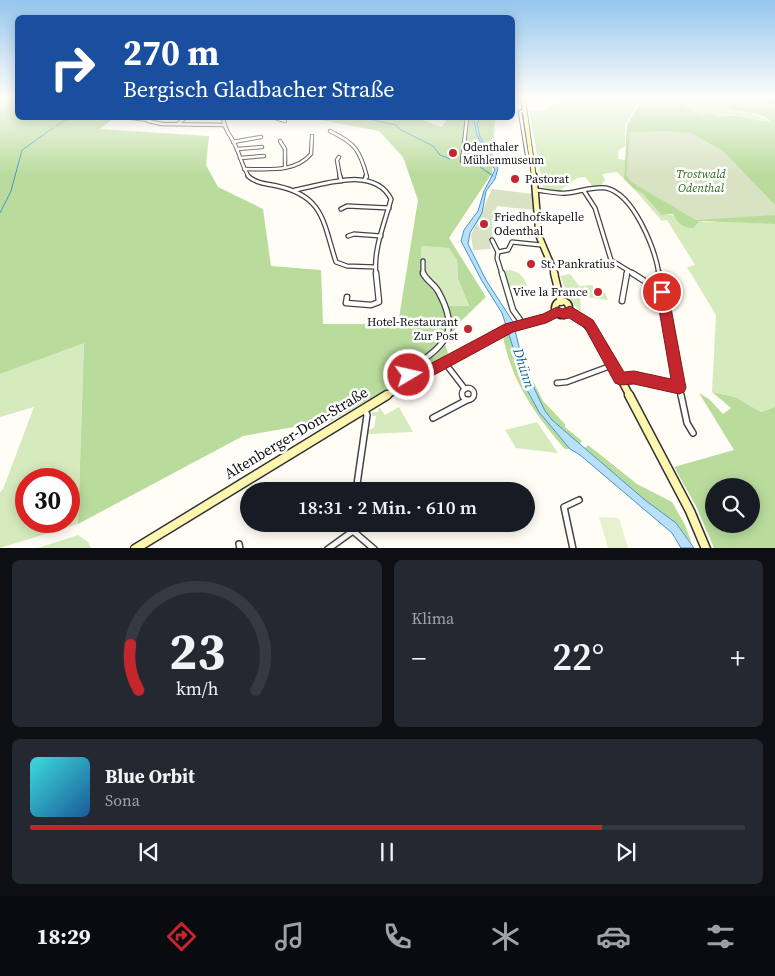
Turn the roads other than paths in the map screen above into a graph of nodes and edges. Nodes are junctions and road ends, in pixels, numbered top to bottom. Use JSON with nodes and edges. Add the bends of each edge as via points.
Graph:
{"nodes":[{"id":1,"x":168,"y":124,"type":"edge"},
{"id":2,"x":179,"y":124,"type":"joint"},
{"id":3,"x":465,"y":124,"type":"edge"},
{"id":4,"x":527,"y":124,"type":"edge"},
{"id":5,"x":224,"y":125,"type":"joint"},
{"id":6,"x":330,"y":131,"type":"dead end"},
{"id":7,"x":312,"y":136,"type":"dead end"},
{"id":8,"x":261,"y":137,"type":"dead end"},
{"id":9,"x":280,"y":141,"type":"dead end"},
{"id":10,"x":233,"y":142,"type":"junction"},
{"id":11,"x":262,"y":147,"type":"dead end"},
{"id":12,"x":238,"y":149,"type":"junction"},
{"id":13,"x":264,"y":156,"type":"dead end"},
{"id":14,"x":339,"y":157,"type":"dead end"},
{"id":15,"x":240,"y":158,"type":"junction"},
{"id":16,"x":462,"y":161,"type":"dead end"},
{"id":17,"x":285,"y":167,"type":"junction"},
{"id":18,"x":244,"y":169,"type":"junction"},
{"id":19,"x":365,"y":180,"type":"junction"},
{"id":20,"x":341,"y":181,"type":"junction"},
{"id":21,"x":295,"y":190,"type":"junction"},
{"id":22,"x":536,"y":190,"type":"junction"},
{"id":23,"x":584,"y":190,"type":"junction"},
{"id":24,"x":389,"y":208,"type":"junction"},
{"id":25,"x":341,"y":209,"type":"dead end"},
{"id":26,"x":348,"y":236,"type":"dead end"},
{"id":27,"x":381,"y":236,"type":"junction"},
{"id":28,"x":492,"y":240,"type":"dead end"},
{"id":29,"x":541,"y":245,"type":"junction"},
{"id":30,"x":498,"y":252,"type":"junction"},
{"id":31,"x":423,"y":261,"type":"dead end"},
{"id":32,"x":375,"y":267,"type":"junction"},
{"id":33,"x":627,"y":271,"type":"junction"},
{"id":34,"x":662,"y":292,"type":"junction"},
{"id":35,"x":347,"y":296,"type":"dead end"},
{"id":36,"x":622,"y":301,"type":"dead end"},
{"id":37,"x":561,"y":302,"type":"junction"},
{"id":38,"x":346,"y":303,"type":"junction"},
{"id":39,"x":345,"y":310,"type":"dead end"},
{"id":40,"x":570,"y":311,"type":"junction"},
{"id":41,"x":557,"y":312,"type":"junction"},
{"id":42,"x":523,"y":324,"type":"junction"},
{"id":43,"x":446,"y":363,"type":"junction"},
{"id":44,"x":612,"y":365,"type":"junction"},
{"id":45,"x":620,"y":378,"type":"junction"},
{"id":46,"x":412,"y":380,"type":"junction"},
{"id":47,"x":557,"y":383,"type":"dead end"},
{"id":48,"x":679,"y":388,"type":"junction"},
{"id":49,"x":465,"y":389,"type":"junction"},
{"id":50,"x":467,"y":400,"type":"junction"},
{"id":51,"x":364,"y":408,"type":"junction"},
{"id":52,"x":434,"y":418,"type":"dead end"},
{"id":53,"x":693,"y":433,"type":"dead end"},
{"id":54,"x":357,"y":482,"type":"edge"},
{"id":55,"x":579,"y":500,"type":"dead end"},
{"id":56,"x":352,"y":532,"type":"edge"},
{"id":57,"x":354,"y":532,"type":"edge"},
{"id":58,"x":135,"y":548,"type":"edge"},
{"id":59,"x":328,"y":548,"type":"edge"},
{"id":60,"x":374,"y":548,"type":"edge"},
{"id":61,"x":573,"y":548,"type":"edge"},
{"id":62,"x":706,"y":548,"type":"edge"}],
"edges":[{"from":1,"to":2,"type":"street"},
{"from":2,"to":5,"type":"street"},
{"from":3,"to":16,"type":"street"},
{"from":4,"to":22,"type":"main road"},
{"from":5,"to":10,"type":"street"},
{"from":6,"to":19,"type":"street","via":[[358,148]]},
{"from":7,"to":17,"type":"street","via":[[310,157],[301,164]]},
{"from":8,"to":10,"type":"street"},
{"from":9,"to":17,"type":"street","via":[[286,154]]},
{"from":10,"to":12,"type":"street"},
{"from":11,"to":12,"type":"street"},
{"from":12,"to":15,"type":"street"},
{"from":13,"to":15,"type":"street"},
{"from":14,"to":20,"type":"street"},
{"from":15,"to":18,"type":"street"},
{"from":17,"to":18,"type":"street"},
{"from":18,"to":21,"type":"street","via":[[250,178],[262,183]]},
{"from":19,"to":20,"type":"street"},
{"from":19,"to":24,"type":"street","via":[[388,191]]},
{"from":20,"to":21,"type":"street"},
{"from":21,"to":32,"type":"street","via":[[319,211],[336,262],[347,266]]},
{"from":22,"to":23,"type":"street","via":[[564,193]]},
{"from":22,"to":29,"type":"main road"},
{"from":23,"to":33,"type":"street","via":[[595,208],[609,257]]},
{"from":23,"to":34,"type":"street","via":[[610,189],[634,213],[652,244]]},
{"from":24,"to":25,"type":"street","via":[[347,206]]},
{"from":24,"to":27,"type":"street"},
{"from":26,"to":27,"type":"street"},
{"from":27,"to":32,"type":"street"},
{"from":28,"to":30,"type":"street"},
{"from":29,"to":30,"type":"street","via":[[512,242],[508,250]]},
{"from":29,"to":37,"type":"main road","via":[[556,278]]},
{"from":30,"to":42,"type":"street","via":[[513,310]]},
{"from":31,"to":46,"type":"street","via":[[424,275],[439,292],[447,318],[448,335],[428,358],[408,371]]},
{"from":32,"to":38,"type":"street","via":[[379,302],[371,305]]},
{"from":33,"to":34,"type":"street"},
{"from":33,"to":36,"type":"street"},
{"from":34,"to":48,"type":"street"},
{"from":35,"to":38,"type":"street"},
{"from":37,"to":40,"type":"main road","via":[[568,305]]},
{"from":37,"to":41,"type":"main road","via":[[554,305]]},
{"from":38,"to":39,"type":"street"},
{"from":40,"to":41,"type":"main road","name":"Altenberger-Dom-Straße","via":[[564,314]]},
{"from":40,"to":44,"type":"main road","via":[[589,324]]},
{"from":41,"to":42,"type":"main road","name":"Altenberger-Dom-Straße"},
{"from":42,"to":43,"type":"main road","name":"Altenberger-Dom-Straße","via":[[505,329]]},
{"from":43,"to":46,"type":"main road","name":"Altenberger-Dom-Straße"},
{"from":43,"to":49,"type":"street"},
{"from":44,"to":45,"type":"main road"},
{"from":44,"to":47,"type":"street"},
{"from":45,"to":48,"type":"street","via":[[634,377]]},
{"from":45,"to":62,"type":"main road"},
{"from":46,"to":51,"type":"main road","name":"Altenberger-Dom-Straße"},
{"from":48,"to":53,"type":"street","via":[[687,423]]},
{"from":49,"to":50,"type":"street","via":[[462,395]]},
{"from":49,"to":50,"type":"street","via":[[471,389],[474,394]]},
{"from":50,"to":52,"type":"street"},
{"from":51,"to":54,"type":"street","via":[[367,415]]},
{"from":51,"to":58,"type":"main road","name":"Altenberger-Dom-Straße"},
{"from":55,"to":61,"type":"street","via":[[564,507]]},
{"from":56,"to":59,"type":"street"},
{"from":57,"to":60,"type":"street"}]}
